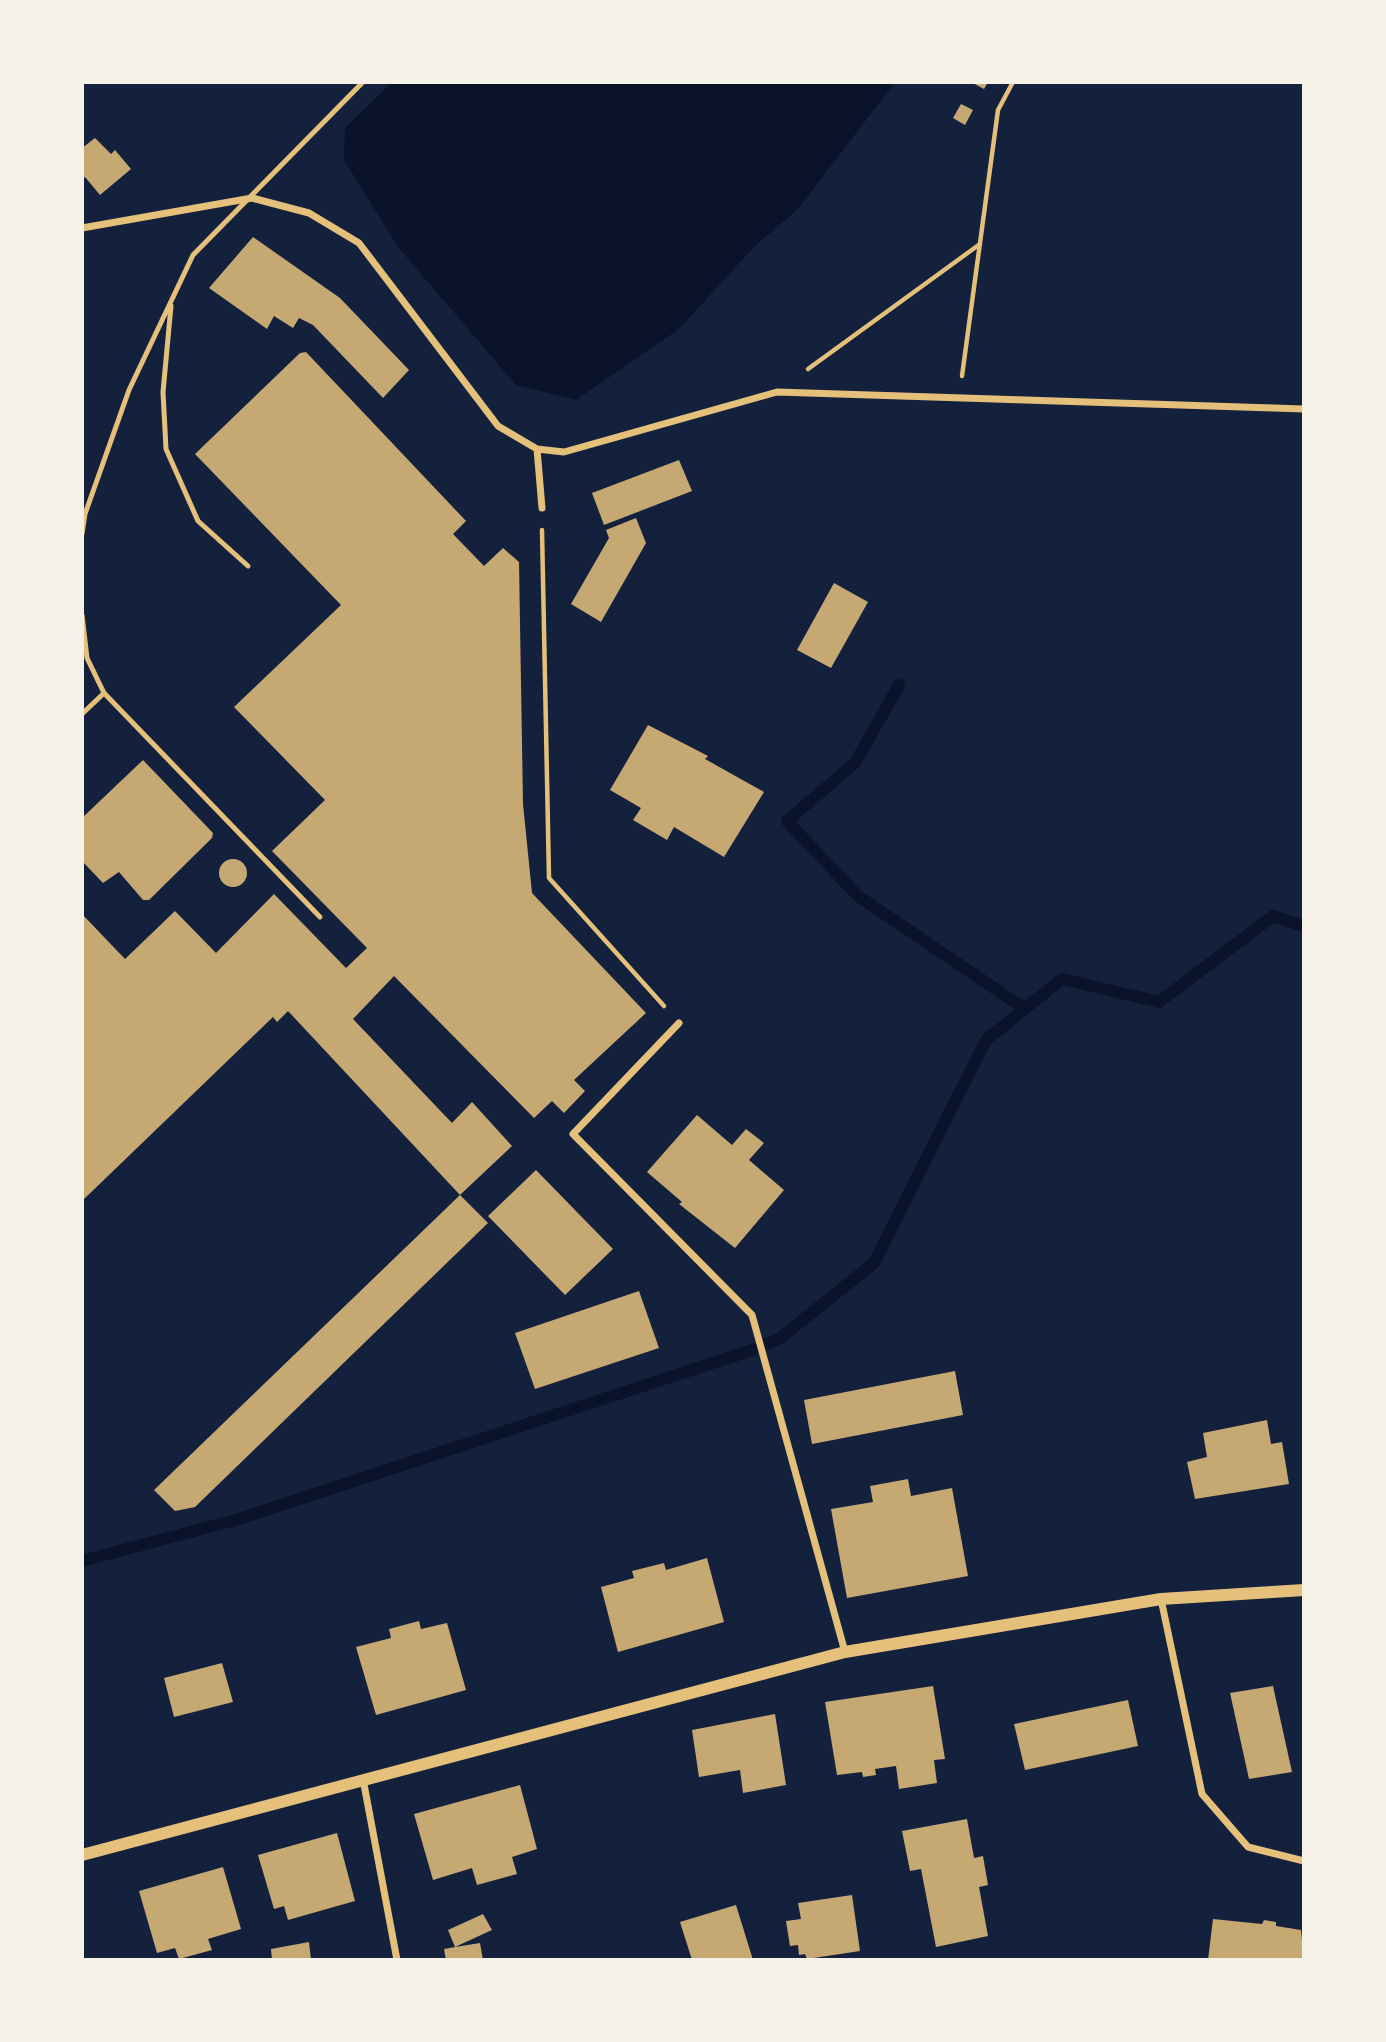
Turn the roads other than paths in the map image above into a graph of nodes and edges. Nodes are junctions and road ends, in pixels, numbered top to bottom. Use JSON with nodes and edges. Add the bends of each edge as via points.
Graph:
{"nodes":[{"id":1,"x":363,"y":82,"type":"edge"},
{"id":2,"x":252,"y":198,"type":"junction"},
{"id":3,"x":82,"y":228,"type":"edge"},
{"id":4,"x":171,"y":299,"type":"junction"},
{"id":5,"x":1304,"y":409,"type":"edge"},
{"id":6,"x":537,"y":449,"type":"junction"},
{"id":7,"x":542,"y":508,"type":"road end"},
{"id":8,"x":82,"y":534,"type":"edge"},
{"id":9,"x":248,"y":566,"type":"dead end"},
{"id":10,"x":82,"y":615,"type":"edge"},
{"id":11,"x":104,"y":693,"type":"junction"},
{"id":12,"x":82,"y":714,"type":"edge"},
{"id":13,"x":320,"y":917,"type":"dead end"},
{"id":14,"x":679,"y":1023,"type":"road end"},
{"id":15,"x":1304,"y":1590,"type":"edge"},
{"id":16,"x":1161,"y":1599,"type":"junction"},
{"id":17,"x":845,"y":1652,"type":"junction"},
{"id":18,"x":363,"y":1778,"type":"junction"},
{"id":19,"x":82,"y":1855,"type":"edge"},
{"id":20,"x":1304,"y":1861,"type":"edge"},
{"id":21,"x":397,"y":1960,"type":"edge"}],
"edges":[{"from":1,"to":2,"type":"lane"},
{"from":2,"to":3,"type":"street"},
{"from":2,"to":4,"type":"lane","via":[[193,255]]},
{"from":2,"to":6,"type":"street","via":[[309,213],[359,243],[498,426]]},
{"from":4,"to":8,"type":"lane","via":[[129,390]]},
{"from":4,"to":9,"type":"lane","via":[[163,393],[166,449],[198,521]]},
{"from":5,"to":6,"type":"street","via":[[776,392],[564,452]]},
{"from":6,"to":7,"type":"street"},
{"from":10,"to":11,"type":"lane","via":[[87,657]]},
{"from":11,"to":12,"type":"lane"},
{"from":11,"to":13,"type":"lane"},
{"from":14,"to":17,"type":"street","via":[[573,1134],[752,1315]]},
{"from":15,"to":16,"type":"street"},
{"from":16,"to":17,"type":"street"},
{"from":16,"to":20,"type":"street","via":[[1202,1794],[1248,1847]]},
{"from":17,"to":18,"type":"street"},
{"from":18,"to":19,"type":"street"},
{"from":18,"to":21,"type":"street"}]}
